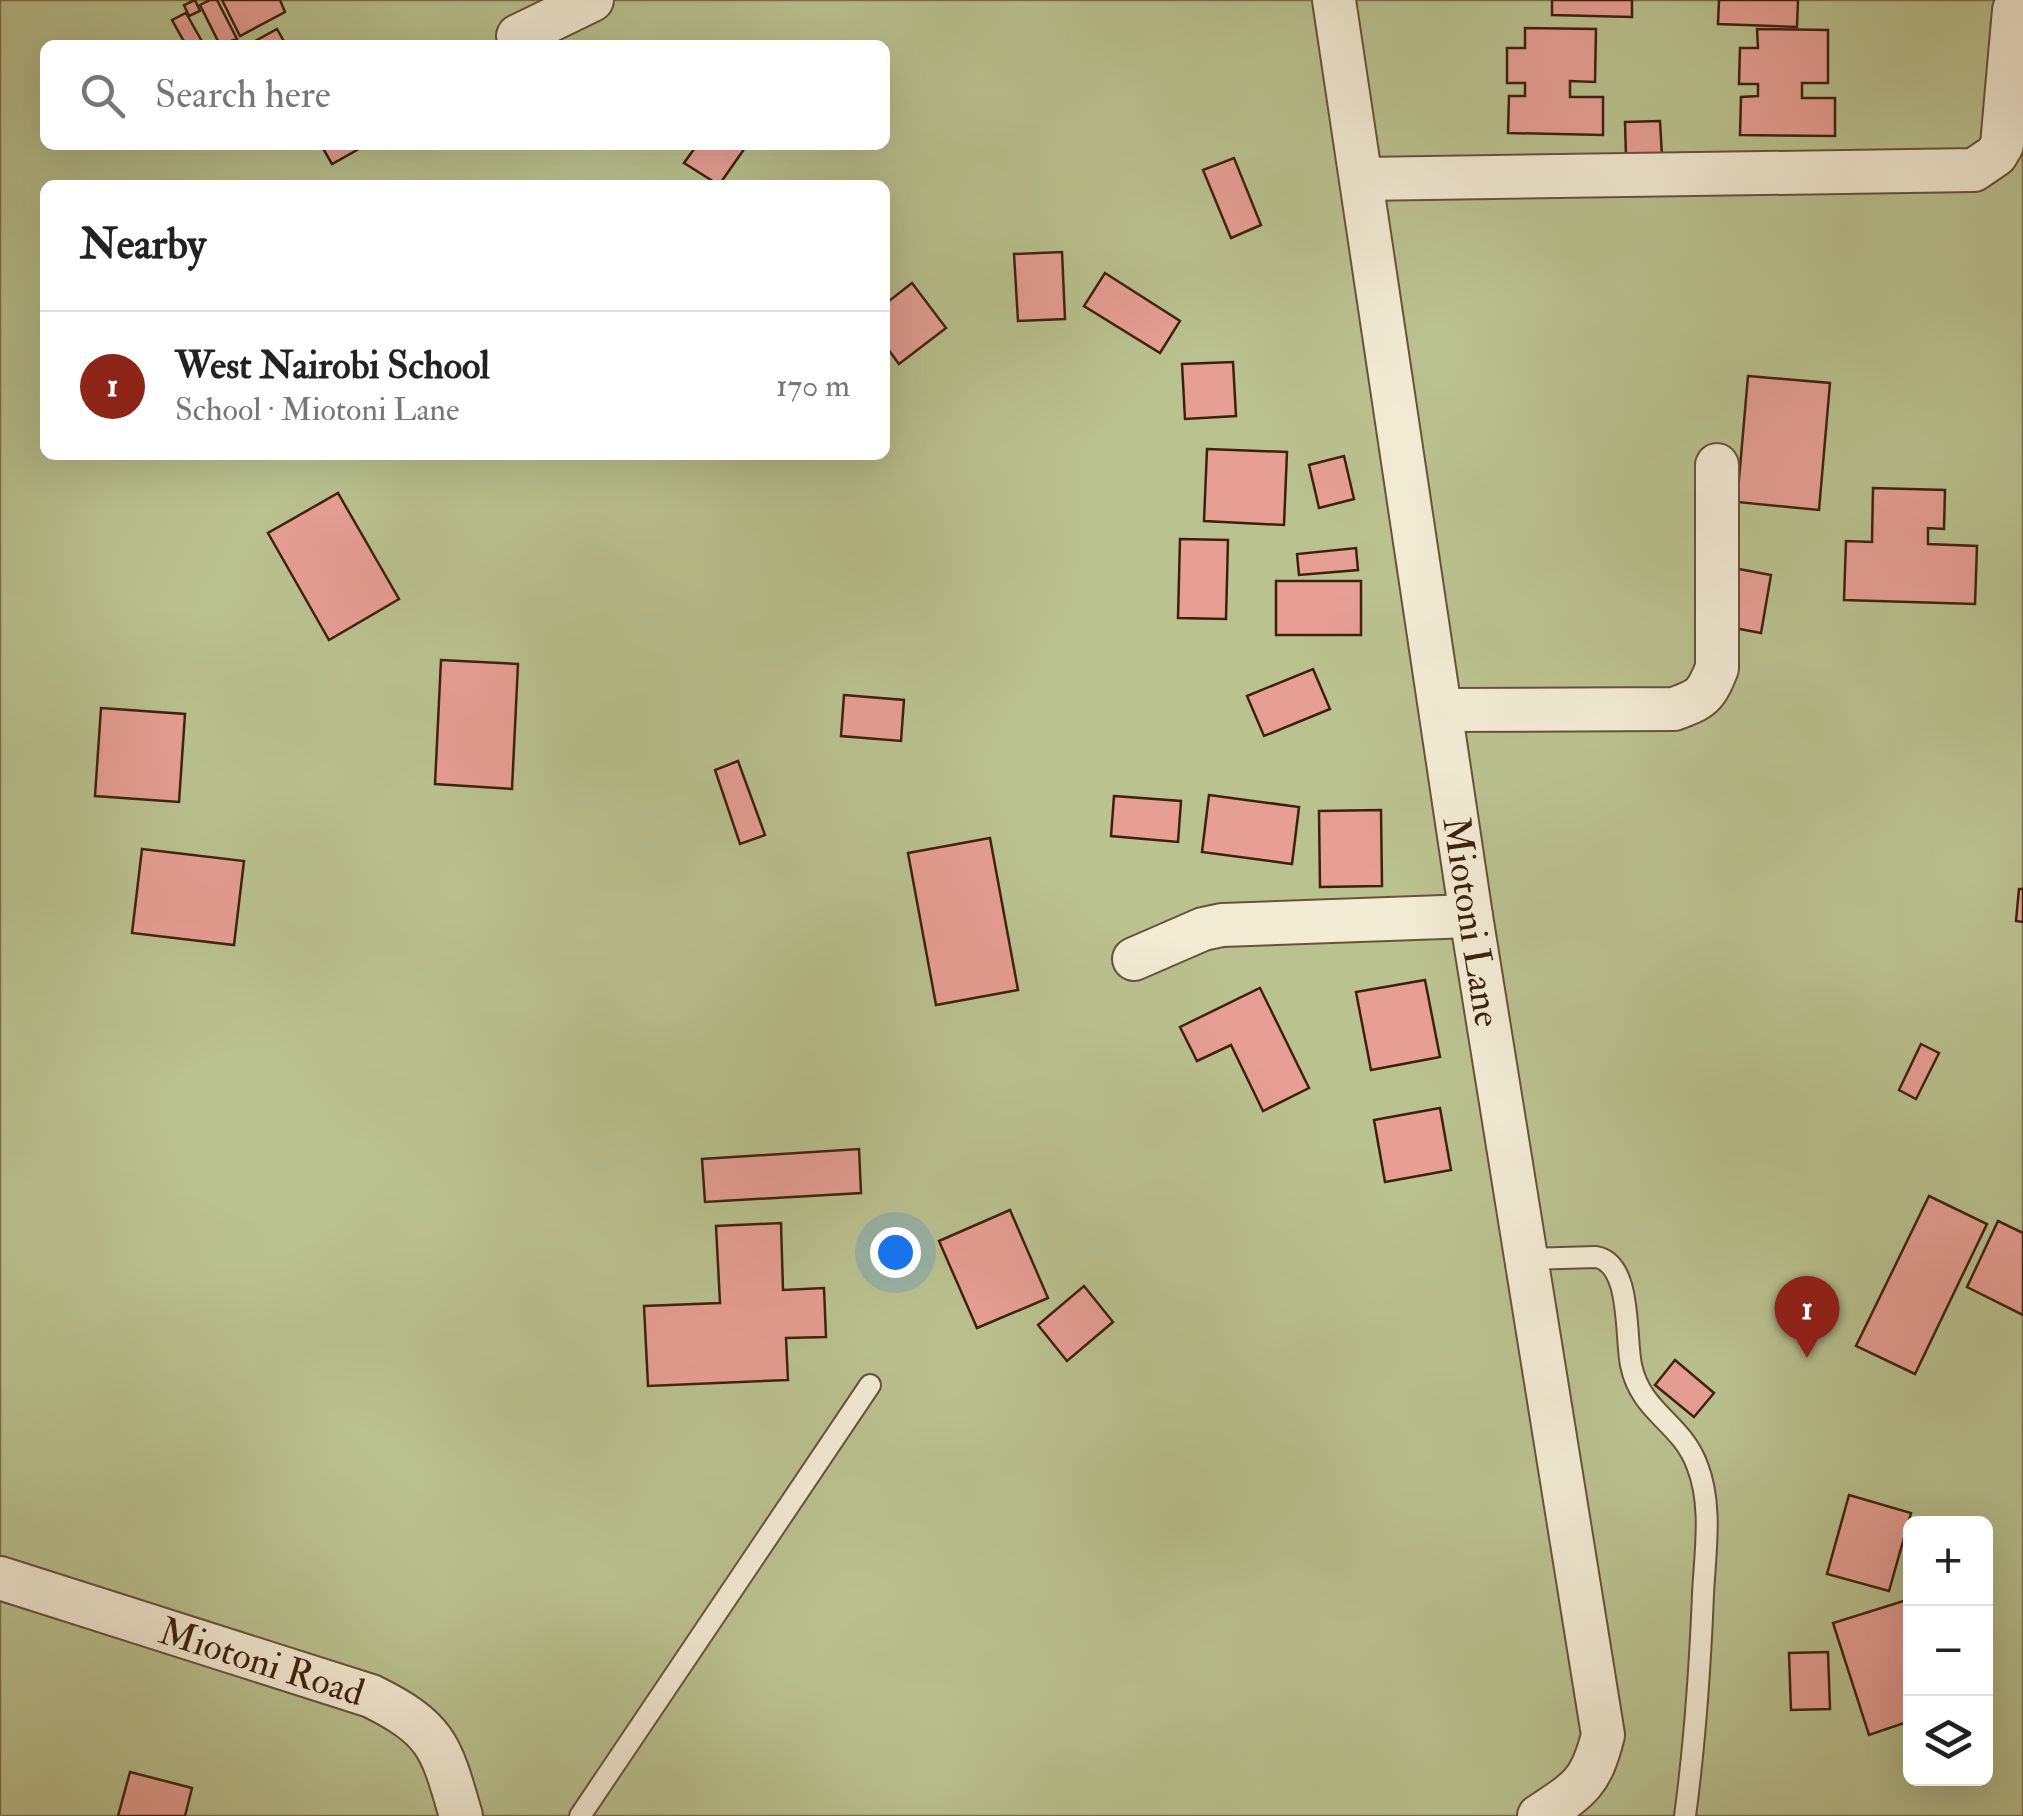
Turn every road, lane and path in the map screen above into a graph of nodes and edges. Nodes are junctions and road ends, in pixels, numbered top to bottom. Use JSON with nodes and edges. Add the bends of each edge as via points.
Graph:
{"nodes":[{"id":1,"x":592,"y":0,"type":"edge"},
{"id":2,"x":1334,"y":0,"type":"edge"},
{"id":3,"x":2022,"y":0,"type":"edge"},
{"id":4,"x":518,"y":36,"type":"dead end"},
{"id":5,"x":1362,"y":178,"type":"junction"},
{"id":6,"x":1717,"y":465,"type":"dead end"},
{"id":7,"x":1442,"y":710,"type":"junction"},
{"id":8,"x":1471,"y":916,"type":"junction"},
{"id":9,"x":1134,"y":959,"type":"dead end"},
{"id":10,"x":1526,"y":1259,"type":"junction"},
{"id":11,"x":870,"y":1386,"type":"dead end"},
{"id":12,"x":0,"y":1578,"type":"edge"},
{"id":13,"x":462,"y":1816,"type":"edge"},
{"id":14,"x":580,"y":1816,"type":"edge"},
{"id":15,"x":1540,"y":1816,"type":"edge"},
{"id":16,"x":1686,"y":1816,"type":"edge"}],
"edges":[{"from":1,"to":4,"type":"street"},
{"from":2,"to":5,"type":"street","name":"Miotoni Lane"},
{"from":3,"to":5,"type":"street","via":[[2014,10],[2002,144],[1974,170]]},
{"from":5,"to":7,"type":"street","name":"Miotoni Lane"},
{"from":6,"to":7,"type":"street","via":[[1716,668],[1708,692],[1674,709]]},
{"from":7,"to":8,"type":"street","name":"Miotoni Lane"},
{"from":8,"to":9,"type":"street","via":[[1222,925]]},
{"from":8,"to":10,"type":"street","name":"Miotoni Lane"},
{"from":10,"to":15,"type":"street","name":"Miotoni Lane","via":[[1603,1735],[1594,1771]]},
{"from":10,"to":16,"type":"lane","via":[[1596,1257],[1615,1267],[1639,1394],[1685,1439],[1698,1467],[1706,1529]]},
{"from":11,"to":14,"type":"lane"},
{"from":12,"to":13,"type":"street","name":"Miotoni Road","via":[[372,1696],[427,1730]]}]}
